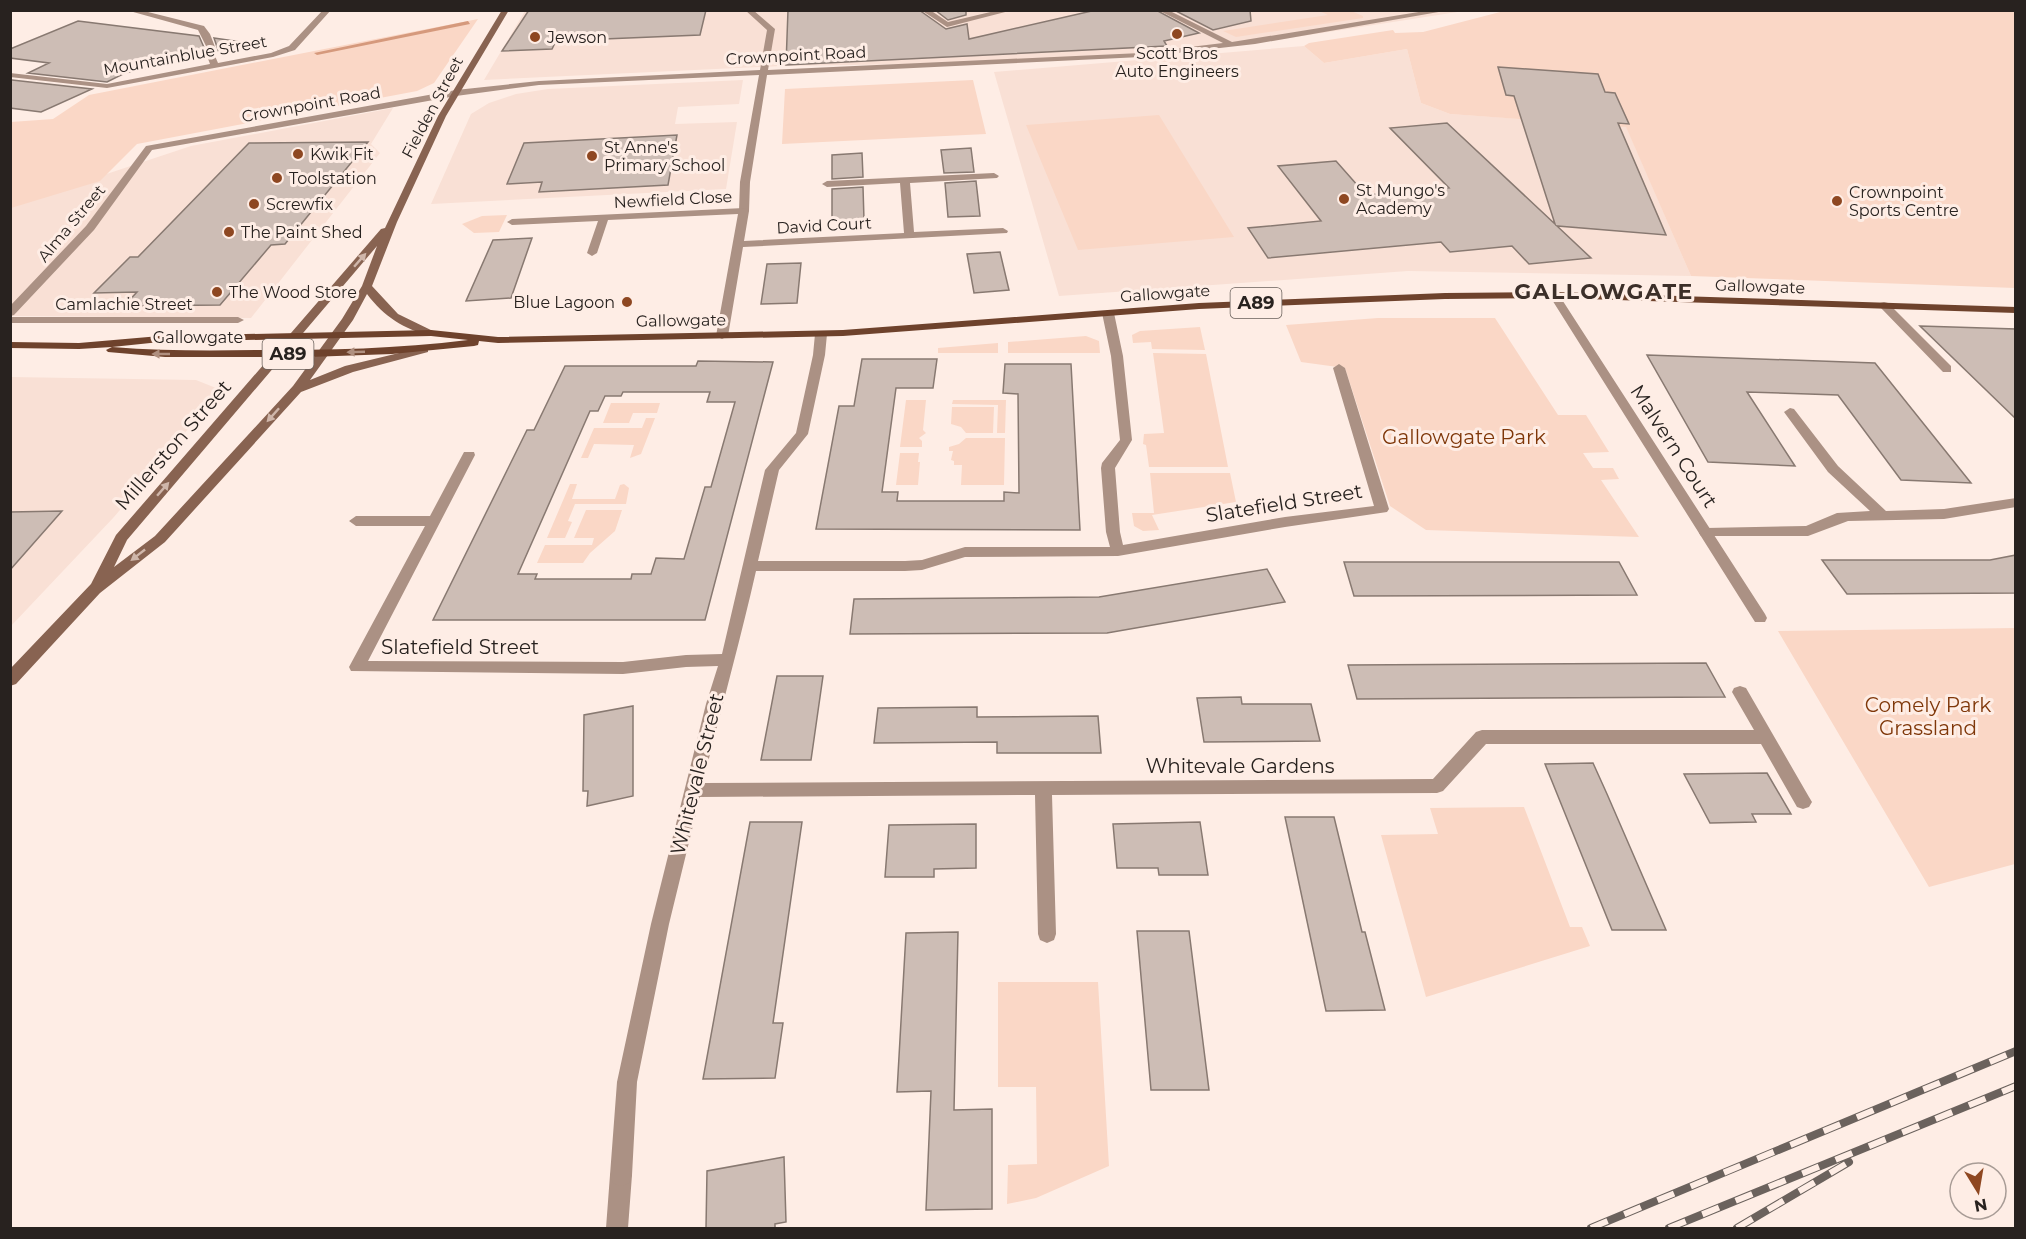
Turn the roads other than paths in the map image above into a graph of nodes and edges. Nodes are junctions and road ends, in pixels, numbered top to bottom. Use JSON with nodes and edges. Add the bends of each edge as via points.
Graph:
{"nodes":[{"id":1,"x":129,"y":10,"type":"edge"},
{"id":2,"x":328,"y":10,"type":"edge"},
{"id":3,"x":506,"y":10,"type":"edge"},
{"id":4,"x":748,"y":10,"type":"edge"},
{"id":5,"x":924,"y":10,"type":"edge"},
{"id":6,"x":1010,"y":10,"type":"edge"},
{"id":7,"x":1161,"y":10,"type":"edge"},
{"id":8,"x":1374,"y":10,"type":"edge"},
{"id":9,"x":1447,"y":10,"type":"edge"},
{"id":10,"x":1395,"y":20,"type":"junction"},
{"id":11,"x":1230,"y":44,"type":"junction"},
{"id":12,"x":214,"y":66,"type":"junction"},
{"id":13,"x":764,"y":71,"type":"junction"},
{"id":14,"x":10,"y":75,"type":"edge"},
{"id":15,"x":456,"y":93,"type":"junction"},
{"id":16,"x":149,"y":148,"type":"joint"},
{"id":17,"x":994,"y":176,"type":"dead end"},
{"id":18,"x":905,"y":180,"type":"junction"},
{"id":19,"x":827,"y":184,"type":"dead end"},
{"id":20,"x":744,"y":211,"type":"junction"},
{"id":21,"x":604,"y":217,"type":"junction"},
{"id":22,"x":392,"y":222,"type":"junction"},
{"id":23,"x":512,"y":222,"type":"dead end"},
{"id":24,"x":1004,"y":231,"type":"dead end"},
{"id":25,"x":909,"y":236,"type":"junction"},
{"id":26,"x":739,"y":244,"type":"junction"},
{"id":27,"x":592,"y":253,"type":"dead end"},
{"id":28,"x":367,"y":286,"type":"junction"},
{"id":29,"x":1554,"y":296,"type":"junction"},
{"id":30,"x":1884,"y":305,"type":"junction"},
{"id":31,"x":2016,"y":310,"type":"edge"},
{"id":32,"x":10,"y":313,"type":"edge"},
{"id":33,"x":1108,"y":313,"type":"junction"},
{"id":34,"x":10,"y":320,"type":"edge"},
{"id":35,"x":238,"y":320,"type":"dead end"},
{"id":36,"x":431,"y":333,"type":"junction"},
{"id":37,"x":821,"y":334,"type":"junction"},
{"id":38,"x":336,"y":335,"type":"junction"},
{"id":39,"x":294,"y":336,"type":"junction"},
{"id":40,"x":722,"y":336,"type":"junction"},
{"id":41,"x":498,"y":340,"type":"junction"},
{"id":42,"x":10,"y":345,"type":"edge"},
{"id":43,"x":79,"y":346,"type":"junction"},
{"id":44,"x":424,"y":350,"type":"junction"},
{"id":45,"x":323,"y":353,"type":"junction"},
{"id":46,"x":279,"y":354,"type":"junction"},
{"id":47,"x":1339,"y":368,"type":"dead end"},
{"id":48,"x":1947,"y":369,"type":"dead end"},
{"id":49,"x":297,"y":389,"type":"junction"},
{"id":50,"x":1790,"y":412,"type":"dead end"},
{"id":51,"x":469,"y":455,"type":"dead end"},
{"id":52,"x":2016,"y":502,"type":"edge"},
{"id":53,"x":1882,"y":515,"type":"junction"},
{"id":54,"x":356,"y":521,"type":"dead end"},
{"id":55,"x":433,"y":521,"type":"junction"},
{"id":56,"x":1706,"y":533,"type":"junction"},
{"id":57,"x":1118,"y":550,"type":"junction"},
{"id":58,"x":751,"y":566,"type":"junction"},
{"id":59,"x":95,"y":589,"type":"junction"},
{"id":60,"x":1760,"y":618,"type":"dead end"},
{"id":61,"x":728,"y":660,"type":"junction"},
{"id":62,"x":10,"y":680,"type":"edge"},
{"id":63,"x":1740,"y":692,"type":"dead end"},
{"id":64,"x":1766,"y":737,"type":"junction"},
{"id":65,"x":1043,"y":788,"type":"junction"},
{"id":66,"x":692,"y":790,"type":"junction"},
{"id":67,"x":1803,"y":802,"type":"dead end"},
{"id":68,"x":1047,"y":934,"type":"dead end"},
{"id":69,"x":617,"y":1228,"type":"edge"}],
"edges":[{"from":1,"to":12,"type":"street","via":[[201,28],[213,52]]},
{"from":2,"to":12,"type":"street","name":"Mountainblue Street","via":[[292,48]]},
{"from":3,"to":15,"type":"main road","name":"Fielden Street"},
{"from":4,"to":13,"type":"street","via":[[771,29]]},
{"from":5,"to":6,"type":"street","via":[[947,25]]},
{"from":7,"to":11,"type":"street"},
{"from":8,"to":10,"type":"street"},
{"from":9,"to":10,"type":"street","name":"Crownpoint Road"},
{"from":10,"to":11,"type":"street","name":"Crownpoint Road"},
{"from":11,"to":13,"type":"street","name":"Crownpoint Road","via":[[1141,55]]},
{"from":12,"to":14,"type":"street","name":"Mountainblue Street","via":[[107,86]]},
{"from":13,"to":15,"type":"street","name":"Crownpoint Road","via":[[539,83]]},
{"from":13,"to":20,"type":"street","via":[[745,182]]},
{"from":15,"to":16,"type":"street","name":"Crownpoint Road"},
{"from":15,"to":22,"type":"main road","name":"Fielden Street"},
{"from":16,"to":32,"type":"street","name":"Alma Street","via":[[90,228]]},
{"from":17,"to":18,"type":"street"},
{"from":18,"to":19,"type":"street"},
{"from":18,"to":25,"type":"street"},
{"from":20,"to":21,"type":"street","name":"Newfield Close"},
{"from":20,"to":26,"type":"street"},
{"from":21,"to":23,"type":"street","name":"Newfield Close"},
{"from":21,"to":27,"type":"street","name":"Newfield Close"},
{"from":22,"to":28,"type":"main road","name":"Fielden Street"},
{"from":39,"to":22,"type":"main road","name":"Fielden Street","one_way":true},
{"from":24,"to":25,"type":"street","name":"David Court"},
{"from":25,"to":26,"type":"street","name":"David Court"},
{"from":26,"to":40,"type":"street"},
{"from":28,"to":36,"type":"main road","via":[[385,312]]},
{"from":28,"to":38,"type":"main road","name":"Fielden Street"},
{"from":29,"to":30,"type":"main road","name":"Gallowgate","number":"A89"},
{"from":29,"to":33,"type":"main road","name":"Gallowgate","number":"A89","via":[[1334,299]]},
{"from":29,"to":56,"type":"street","name":"Malvern Court"},
{"from":30,"to":31,"type":"main road","name":"Gallowgate","number":"A89"},
{"from":30,"to":48,"type":"street"},
{"from":33,"to":37,"type":"main road","name":"Gallowgate","number":"A89"},
{"from":33,"to":57,"type":"street","via":[[1126,440],[1108,468]]},
{"from":34,"to":35,"type":"street","name":"Camlachie Street"},
{"from":36,"to":38,"type":"main road","name":"Gallowgate","number":"A89"},
{"from":36,"to":41,"type":"main road","name":"Gallowgate","number":"A89"},
{"from":37,"to":40,"type":"main road","name":"Gallowgate","number":"A89"},
{"from":37,"to":58,"type":"street","name":"Whitevale Street","via":[[802,434],[774,466]]},
{"from":38,"to":39,"type":"main road","name":"Gallowgate","number":"A89"},
{"from":38,"to":45,"type":"main road","name":"Fielden Street"},
{"from":39,"to":43,"type":"main road","name":"Gallowgate","number":"A89","via":[[160,339]]},
{"from":39,"to":46,"type":"main road","name":"Millerston Street"},
{"from":40,"to":41,"type":"main road","name":"Gallowgate","number":"A89"},
{"from":41,"to":44,"type":"main road","name":"Gallowgate","number":"A89"},
{"from":42,"to":43,"type":"main road","name":"Gallowgate","number":"A89"},
{"from":46,"to":43,"type":"main road","name":"Gallowgate","number":"A89","one_way":true,"via":[[147,354]]},
{"from":44,"to":45,"type":"main road","name":"Gallowgate","number":"A89","one_way":true},
{"from":44,"to":49,"type":"main road","name":"Millerston Street","via":[[348,369]]},
{"from":45,"to":46,"type":"main road","name":"Gallowgate","number":"A89"},
{"from":45,"to":49,"type":"main road","name":"Millerston Street"},
{"from":59,"to":46,"type":"main road","name":"Millerston Street","one_way":true,"via":[[121,538]]},
{"from":47,"to":57,"type":"street","name":"Slatefield Street","via":[[1382,509]]},
{"from":49,"to":59,"type":"main road","name":"Millerston Street","one_way":true,"via":[[160,539]]},
{"from":50,"to":53,"type":"street","via":[[1833,469]]},
{"from":51,"to":55,"type":"street","name":"Slatefield Street"},
{"from":52,"to":53,"type":"street","via":[[1944,514]]},
{"from":53,"to":56,"type":"street","via":[[1837,518],[1808,531]]},
{"from":54,"to":55,"type":"street"},
{"from":55,"to":61,"type":"street","name":"Slatefield Street","via":[[357,667],[623,668]]},
{"from":56,"to":60,"type":"street","name":"Malvern Court"},
{"from":57,"to":58,"type":"street","name":"Slatefield Street","via":[[965,552],[913,566]]},
{"from":58,"to":61,"type":"street","name":"Whitevale Street"},
{"from":59,"to":62,"type":"main road","name":"Millerston Street"},
{"from":61,"to":66,"type":"street","name":"Whitevale Street"},
{"from":63,"to":64,"type":"street"},
{"from":64,"to":65,"type":"street","name":"Whitevale Gardens","via":[[1482,737],[1437,786]]},
{"from":64,"to":67,"type":"street"},
{"from":65,"to":66,"type":"street","name":"Whitevale Gardens"},
{"from":65,"to":68,"type":"street"},
{"from":66,"to":69,"type":"street","name":"Whitevale Street","via":[[627,1082]]}]}
